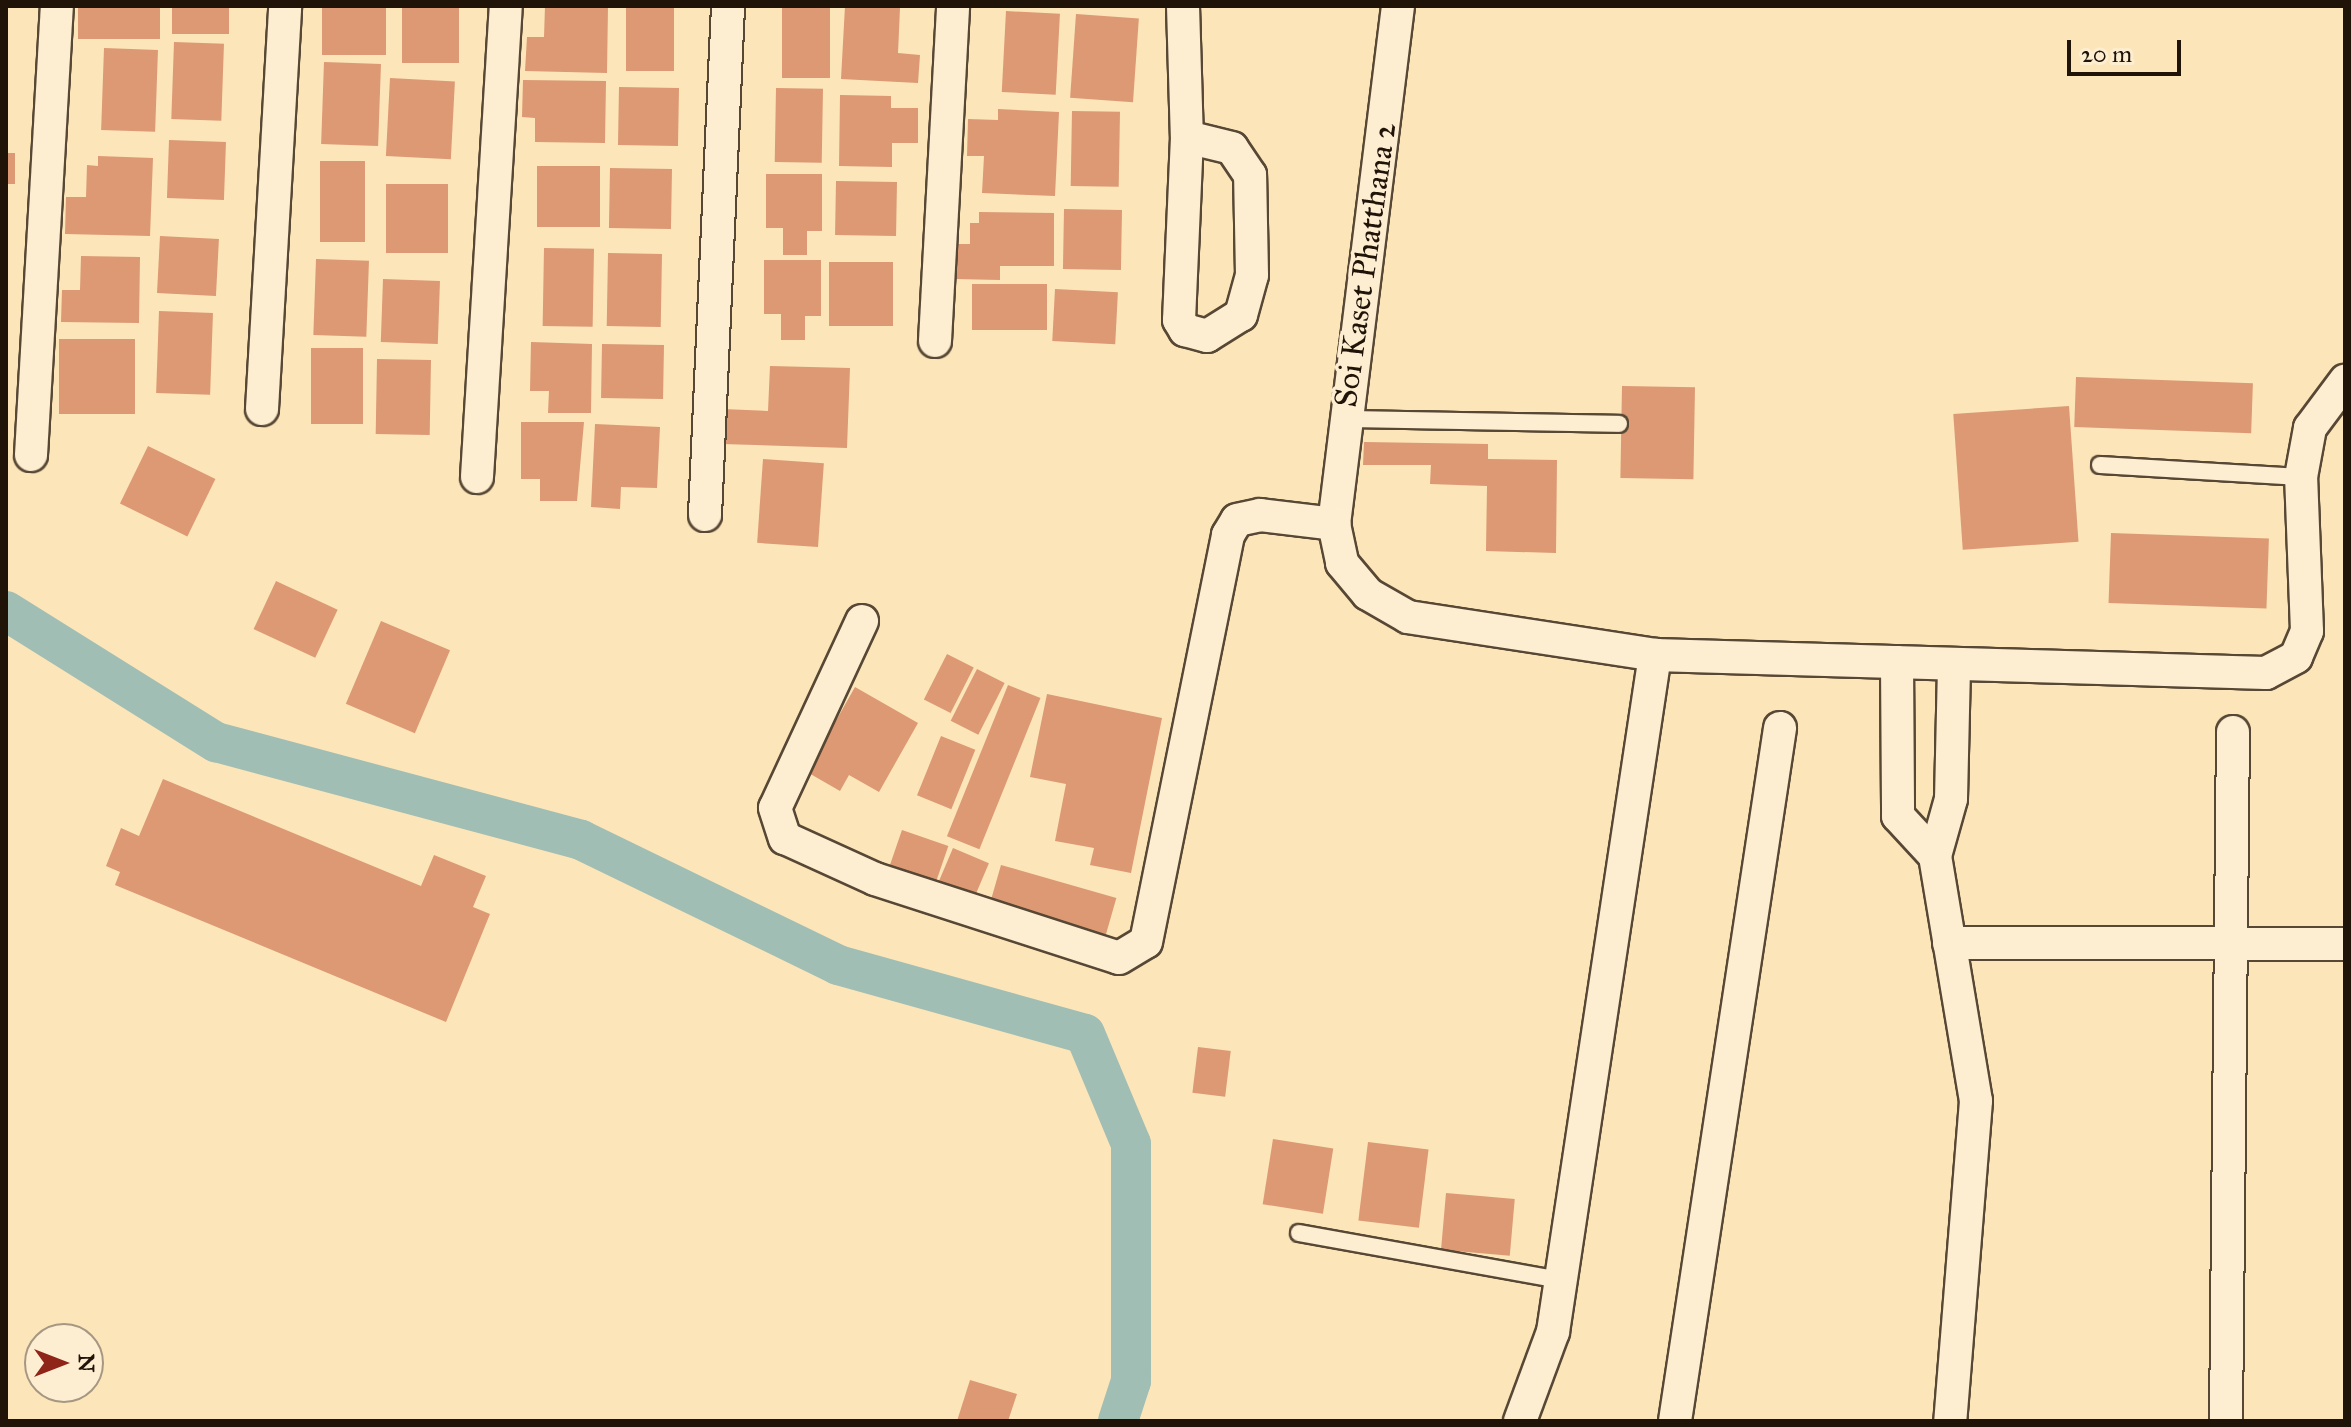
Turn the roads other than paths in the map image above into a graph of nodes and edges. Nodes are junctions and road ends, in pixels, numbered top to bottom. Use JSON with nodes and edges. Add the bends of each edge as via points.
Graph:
{"nodes":[{"id":1,"x":57,"y":6,"type":"edge"},
{"id":2,"x":285,"y":6,"type":"edge"},
{"id":3,"x":506,"y":6,"type":"edge"},
{"id":4,"x":728,"y":6,"type":"edge"},
{"id":5,"x":953,"y":6,"type":"edge"},
{"id":6,"x":1183,"y":6,"type":"edge"},
{"id":7,"x":1398,"y":6,"type":"edge"},
{"id":8,"x":1187,"y":137,"type":"junction"},
{"id":9,"x":935,"y":341,"type":"dead end"},
{"id":10,"x":2345,"y":381,"type":"edge"},
{"id":11,"x":262,"y":409,"type":"dead end"},
{"id":12,"x":1344,"y":419,"type":"junction"},
{"id":13,"x":1619,"y":424,"type":"dead end"},
{"id":14,"x":31,"y":455,"type":"dead end"},
{"id":15,"x":2100,"y":465,"type":"dead end"},
{"id":16,"x":477,"y":477,"type":"dead end"},
{"id":17,"x":2301,"y":477,"type":"junction"},
{"id":18,"x":705,"y":515,"type":"dead end"},
{"id":19,"x":1334,"y":524,"type":"junction"},
{"id":20,"x":862,"y":621,"type":"dead end"},
{"id":21,"x":1655,"y":655,"type":"junction"},
{"id":22,"x":1897,"y":662,"type":"junction"},
{"id":23,"x":1954,"y":664,"type":"junction"},
{"id":24,"x":1780,"y":728,"type":"dead end"},
{"id":25,"x":2233,"y":732,"type":"dead end"},
{"id":26,"x":1935,"y":856,"type":"junction"},
{"id":27,"x":1949,"y":943,"type":"junction"},
{"id":28,"x":2230,"y":944,"type":"junction"},
{"id":29,"x":2345,"y":944,"type":"edge"},
{"id":30,"x":1299,"y":1233,"type":"dead end"},
{"id":31,"x":1560,"y":1280,"type":"junction"},
{"id":32,"x":1520,"y":1421,"type":"edge"},
{"id":33,"x":1675,"y":1421,"type":"edge"},
{"id":34,"x":1950,"y":1421,"type":"edge"},
{"id":35,"x":2226,"y":1421,"type":"edge"}],
"edges":[{"from":1,"to":14,"type":"street"},
{"from":2,"to":11,"type":"street"},
{"from":3,"to":16,"type":"street"},
{"from":4,"to":18,"type":"street"},
{"from":5,"to":9,"type":"street"},
{"from":6,"to":8,"type":"street"},
{"from":7,"to":12,"type":"street","name":"Soi Kaset Phatthana 2"},
{"from":8,"to":8,"type":"street","via":[[1179,320],[1185,330],[1207,336],[1241,315],[1252,275],[1250,175],[1232,148]]},
{"from":10,"to":17,"type":"street","name":"Soi Kaset Phatthana 2","via":[[2310,428]]},
{"from":12,"to":13,"type":"lane"},
{"from":12,"to":19,"type":"street","name":"Soi Kaset Phatthana 2"},
{"from":15,"to":17,"type":"lane"},
{"from":17,"to":23,"type":"street","name":"Soi Kaset Phatthana 2","via":[[2307,631],[2296,657],[2266,673]]},
{"from":19,"to":20,"type":"street","via":[[1260,515],[1237,520],[1228,535],[1146,942],[1119,958],[875,879],[785,838],[775,808]]},
{"from":19,"to":21,"type":"street","name":"Soi Kaset Phatthana 2","via":[[1342,563],[1368,594],[1408,617]]},
{"from":21,"to":22,"type":"street","name":"Soi Kaset Phatthana 2"},
{"from":21,"to":31,"type":"street"},
{"from":22,"to":23,"type":"street","name":"Soi Kaset Phatthana 2"},
{"from":22,"to":26,"type":"street","via":[[1898,816]]},
{"from":23,"to":26,"type":"street","via":[[1951,799]]},
{"from":24,"to":33,"type":"street"},
{"from":25,"to":28,"type":"street"},
{"from":26,"to":27,"type":"street"},
{"from":27,"to":28,"type":"street"},
{"from":27,"to":34,"type":"street","via":[[1976,1101]]},
{"from":28,"to":29,"type":"street"},
{"from":28,"to":35,"type":"street"},
{"from":30,"to":31,"type":"lane"},
{"from":31,"to":32,"type":"street","via":[[1553,1332]]}]}
